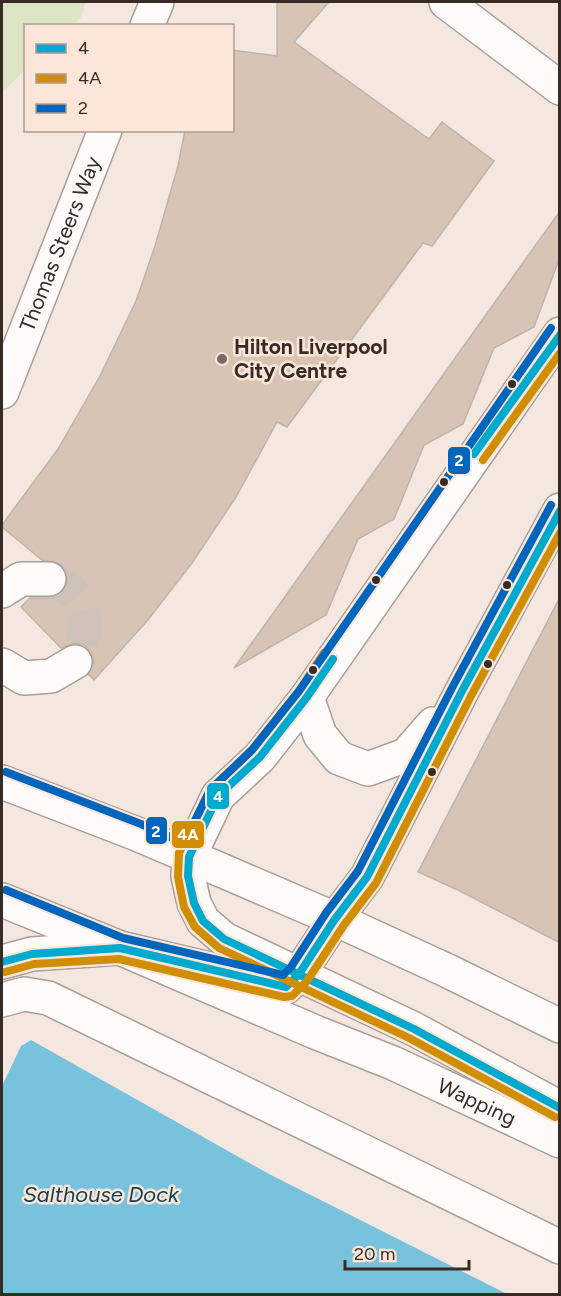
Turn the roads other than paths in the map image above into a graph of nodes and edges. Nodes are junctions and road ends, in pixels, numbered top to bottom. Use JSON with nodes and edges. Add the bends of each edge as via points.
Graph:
{"nodes":[{"id":1,"x":157,"y":2,"type":"edge"},
{"id":2,"x":446,"y":2,"type":"edge"},
{"id":3,"x":148,"y":24,"type":"edge"},
{"id":4,"x":560,"y":88,"type":"edge"},
{"id":5,"x":104,"y":132,"type":"edge"},
{"id":6,"x":560,"y":334,"type":"edge"},
{"id":7,"x":2,"y":392,"type":"edge"},
{"id":8,"x":560,"y":510,"type":"edge"},
{"id":9,"x":48,"y":579,"type":"tunnel mouth"},
{"id":10,"x":2,"y":591,"type":"edge"},
{"id":11,"x":75,"y":662,"type":"tunnel mouth"},
{"id":12,"x":2,"y":665,"type":"edge"},
{"id":13,"x":462,"y":691,"type":"junction"},
{"id":14,"x":307,"y":697,"type":"junction"},
{"id":15,"x":2,"y":782,"type":"edge"},
{"id":16,"x":189,"y":856,"type":"junction"},
{"id":17,"x":2,"y":900,"type":"edge"},
{"id":18,"x":335,"y":920,"type":"junction"},
{"id":19,"x":120,"y":948,"type":"junction"},
{"id":20,"x":2,"y":962,"type":"edge"},
{"id":21,"x":299,"y":975,"type":"junction"},
{"id":22,"x":2,"y":1000,"type":"edge"},
{"id":23,"x":560,"y":1026,"type":"edge"},
{"id":24,"x":560,"y":1108,"type":"edge"},
{"id":25,"x":560,"y":1141,"type":"edge"},
{"id":26,"x":560,"y":1247,"type":"edge"}],
"edges":[{"from":1,"to":3,"type":"main road"},
{"from":2,"to":4,"type":"main road"},
{"from":5,"to":7,"type":"main road","name":"Thomas Steers Way"},
{"from":6,"to":14,"type":"main road"},
{"from":8,"to":13,"type":"main road"},
{"from":9,"to":10,"type":"main road","via":[[21,579]]},
{"from":11,"to":12,"type":"main road","via":[[51,676],[24,678]]},
{"from":13,"to":14,"type":"main road","via":[[406,755],[368,769],[339,758],[321,735]]},
{"from":13,"to":18,"type":"main road","via":[[368,876]]},
{"from":14,"to":16,"type":"main road","via":[[260,757],[218,796]]},
{"from":15,"to":16,"type":"main road"},
{"from":16,"to":18,"type":"main road"},
{"from":16,"to":21,"type":"main road","name":"Wapping","via":[[194,903],[203,921],[224,939]]},
{"from":17,"to":19,"type":"main road"},
{"from":18,"to":21,"type":"main road"},
{"from":18,"to":23,"type":"main road"},
{"from":19,"to":20,"type":"main road","via":[[32,954]]},
{"from":19,"to":21,"type":"main road","via":[[286,987]]},
{"from":19,"to":25,"type":"main road","name":"Wapping","via":[[393,1063]]},
{"from":21,"to":24,"type":"main road","name":"Wapping","via":[[414,1029]]},
{"from":22,"to":26,"type":"main road","via":[[24,994],[48,998]]}]}
